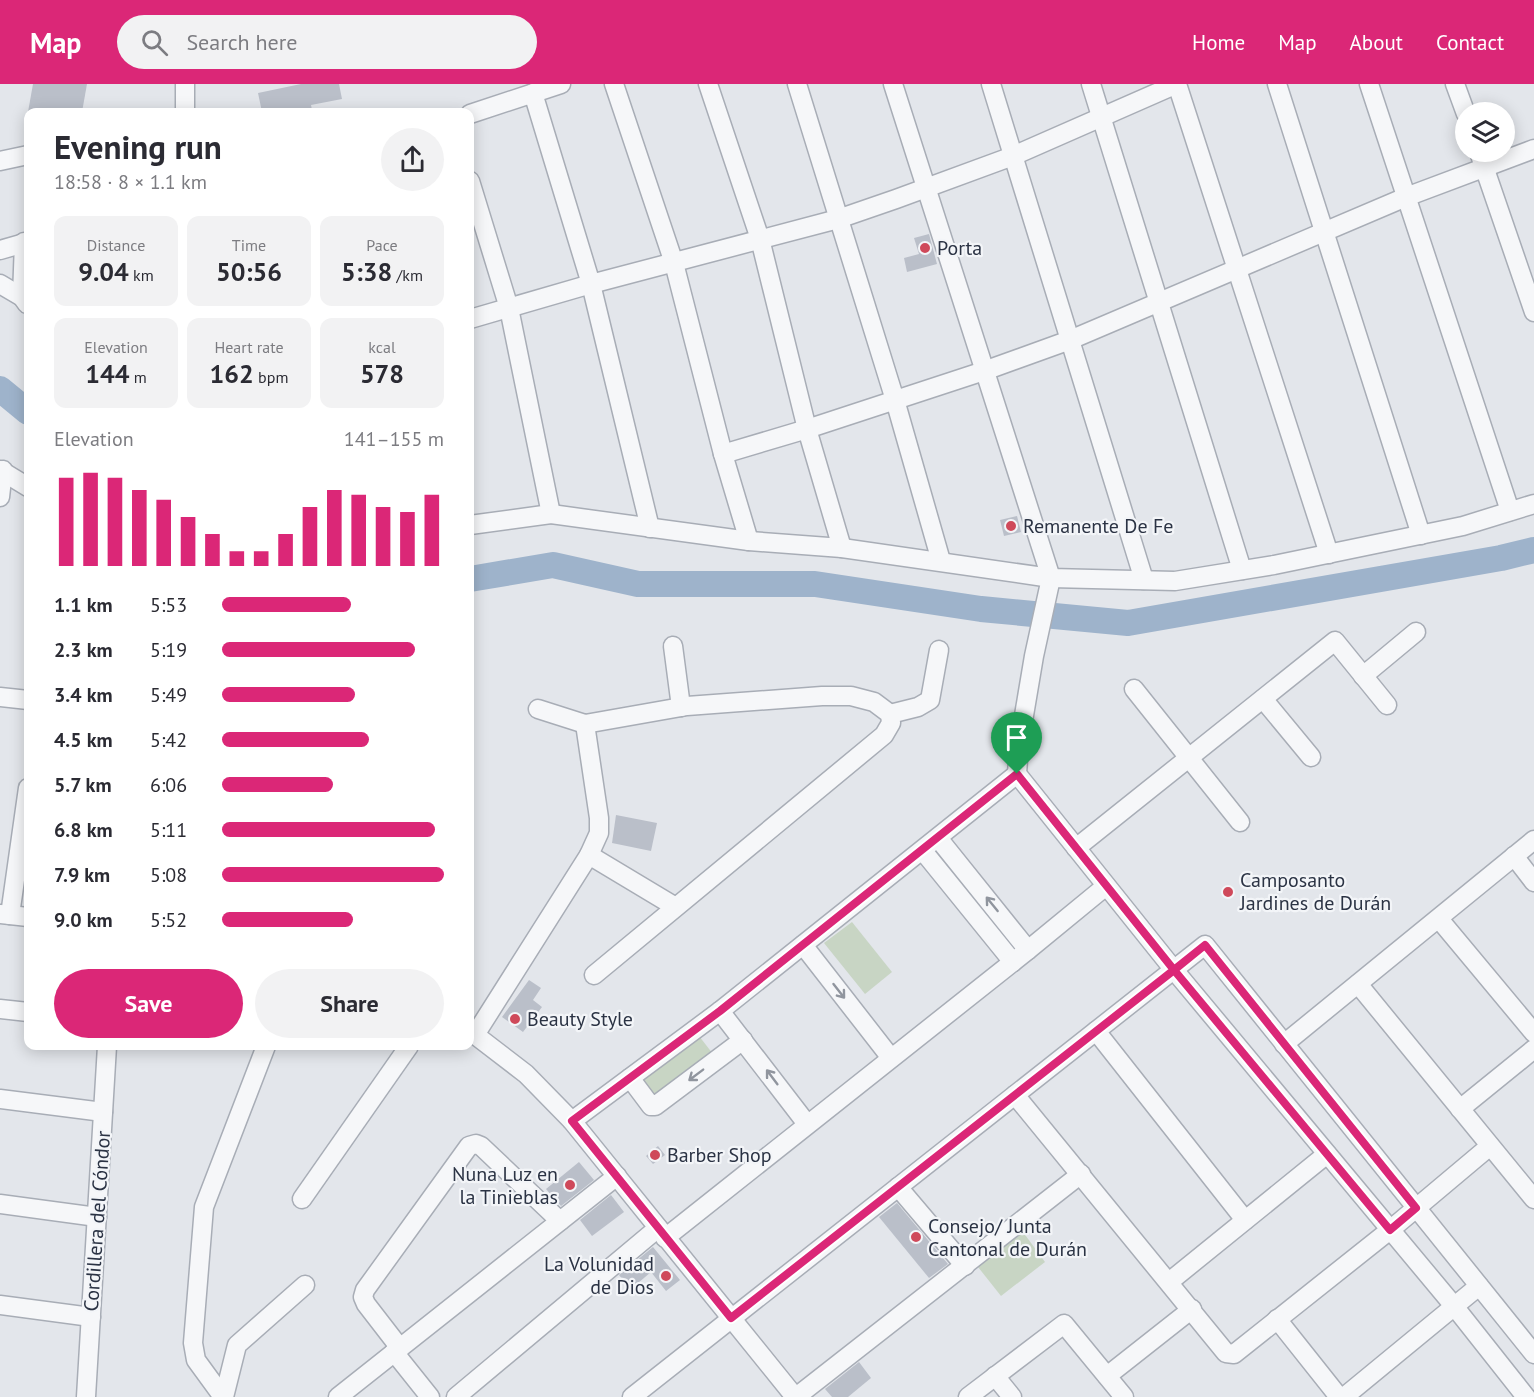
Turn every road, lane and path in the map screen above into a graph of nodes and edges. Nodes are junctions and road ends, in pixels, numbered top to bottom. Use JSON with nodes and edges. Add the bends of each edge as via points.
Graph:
{"nodes":[{"id":1,"x":184,"y":84,"type":"edge"},
{"id":2,"x":614,"y":84,"type":"edge"},
{"id":3,"x":708,"y":84,"type":"edge"},
{"id":4,"x":797,"y":84,"type":"edge"},
{"id":5,"x":893,"y":84,"type":"edge"},
{"id":6,"x":991,"y":84,"type":"edge"},
{"id":7,"x":1091,"y":84,"type":"edge"},
{"id":8,"x":1177,"y":84,"type":"edge"},
{"id":9,"x":1277,"y":84,"type":"edge"},
{"id":10,"x":1369,"y":84,"type":"edge"},
{"id":11,"x":1455,"y":84,"type":"edge"},
{"id":12,"x":545,"y":88,"type":"edge"},
{"id":13,"x":1462,"y":102,"type":"edge"},
{"id":14,"x":185,"y":108,"type":"edge"},
{"id":15,"x":474,"y":113,"type":"edge"},
{"id":16,"x":1102,"y":118,"type":"junction"},
{"id":17,"x":1534,"y":150,"type":"edge"},
{"id":18,"x":1515,"y":154,"type":"edge"},
{"id":19,"x":24,"y":156,"type":"edge"},
{"id":20,"x":1013,"y":156,"type":"junction"},
{"id":21,"x":0,"y":161,"type":"edge"},
{"id":22,"x":1477,"y":162,"type":"edge"},
{"id":23,"x":1482,"y":162,"type":"edge"},
{"id":24,"x":927,"y":188,"type":"junction"},
{"id":25,"x":474,"y":194,"type":"edge"},
{"id":26,"x":1406,"y":197,"type":"junction"},
{"id":27,"x":838,"y":219,"type":"junction"},
{"id":28,"x":1324,"y":232,"type":"junction"},
{"id":29,"x":760,"y":239,"type":"junction"},
{"id":30,"x":24,"y":243,"type":"edge"},
{"id":31,"x":0,"y":250,"type":"edge"},
{"id":32,"x":674,"y":263,"type":"junction"},
{"id":33,"x":1237,"y":269,"type":"junction"},
{"id":34,"x":0,"y":284,"type":"edge"},
{"id":35,"x":591,"y":284,"type":"junction"},
{"id":36,"x":24,"y":300,"type":"edge"},
{"id":37,"x":1158,"y":302,"type":"junction"},
{"id":38,"x":509,"y":308,"type":"junction"},
{"id":39,"x":1534,"y":312,"type":"edge"},
{"id":40,"x":474,"y":318,"type":"edge"},
{"id":41,"x":1070,"y":340,"type":"junction"},
{"id":42,"x":984,"y":371,"type":"junction"},
{"id":43,"x":895,"y":400,"type":"junction"},
{"id":44,"x":807,"y":429,"type":"junction"},
{"id":45,"x":723,"y":454,"type":"junction"},
{"id":46,"x":2,"y":470,"type":"edge"},
{"id":47,"x":24,"y":484,"type":"edge"},
{"id":48,"x":0,"y":497,"type":"edge"},
{"id":49,"x":1534,"y":504,"type":"edge"},
{"id":50,"x":1510,"y":511,"type":"junction"},
{"id":51,"x":551,"y":514,"type":"junction"},
{"id":52,"x":474,"y":524,"type":"edge"},
{"id":53,"x":650,"y":528,"type":"junction"},
{"id":54,"x":1421,"y":535,"type":"junction"},
{"id":55,"x":749,"y":541,"type":"junction"},
{"id":56,"x":842,"y":548,"type":"junction"},
{"id":57,"x":1329,"y":554,"type":"junction"},
{"id":58,"x":941,"y":561,"type":"junction"},
{"id":59,"x":1242,"y":570,"type":"junction"},
{"id":60,"x":1144,"y":580,"type":"junction"},
{"id":61,"x":1050,"y":582,"type":"junction"},
{"id":62,"x":1416,"y":632,"type":"dead end"},
{"id":63,"x":673,"y":646,"type":"dead end"},
{"id":64,"x":939,"y":650,"type":"dead end"},
{"id":65,"x":1363,"y":676,"type":"junction"},
{"id":66,"x":1134,"y":689,"type":"dead end"},
{"id":67,"x":0,"y":697,"type":"edge"},
{"id":68,"x":1263,"y":699,"type":"junction"},
{"id":69,"x":24,"y":700,"type":"edge"},
{"id":70,"x":1387,"y":705,"type":"dead end"},
{"id":71,"x":681,"y":708,"type":"junction"},
{"id":72,"x":538,"y":709,"type":"dead end"},
{"id":73,"x":890,"y":714,"type":"junction"},
{"id":74,"x":585,"y":724,"type":"junction"},
{"id":75,"x":1311,"y":757,"type":"dead end"},
{"id":76,"x":1188,"y":758,"type":"junction"},
{"id":77,"x":1017,"y":774,"type":"junction"},
{"id":78,"x":24,"y":822,"type":"edge"},
{"id":79,"x":1240,"y":822,"type":"dead end"},
{"id":80,"x":938,"y":838,"type":"junction"},
{"id":81,"x":1534,"y":840,"type":"edge"},
{"id":82,"x":1076,"y":848,"type":"junction"},
{"id":83,"x":923,"y":851,"type":"junction"},
{"id":84,"x":589,"y":855,"type":"junction"},
{"id":85,"x":1514,"y":856,"type":"junction"},
{"id":86,"x":1534,"y":882,"type":"edge"},
{"id":87,"x":1106,"y":886,"type":"junction"},
{"id":88,"x":674,"y":906,"type":"junction"},
{"id":89,"x":13,"y":915,"type":"edge"},
{"id":90,"x":1439,"y":920,"type":"junction"},
{"id":91,"x":803,"y":945,"type":"junction"},
{"id":92,"x":1028,"y":950,"type":"junction"},
{"id":93,"x":1013,"y":962,"type":"junction"},
{"id":94,"x":1174,"y":970,"type":"junction"},
{"id":95,"x":594,"y":975,"type":"dead end"},
{"id":96,"x":1358,"y":984,"type":"junction"},
{"id":97,"x":0,"y":1009,"type":"edge"},
{"id":98,"x":720,"y":1011,"type":"junction"},
{"id":99,"x":24,"y":1012,"type":"edge"},
{"id":100,"x":474,"y":1030,"type":"edge"},
{"id":101,"x":1096,"y":1031,"type":"junction"},
{"id":102,"x":1534,"y":1033,"type":"edge"},
{"id":103,"x":474,"y":1035,"type":"edge"},
{"id":104,"x":743,"y":1040,"type":"junction"},
{"id":105,"x":1284,"y":1044,"type":"junction"},
{"id":106,"x":1534,"y":1049,"type":"edge"},
{"id":107,"x":107,"y":1050,"type":"edge"},
{"id":108,"x":264,"y":1050,"type":"edge"},
{"id":109,"x":406,"y":1050,"type":"edge"},
{"id":110,"x":891,"y":1058,"type":"junction"},
{"id":111,"x":630,"y":1078,"type":"junction"},
{"id":112,"x":1015,"y":1095,"type":"junction"},
{"id":113,"x":0,"y":1099,"type":"edge"},
{"id":114,"x":1460,"y":1109,"type":"junction"},
{"id":115,"x":103,"y":1112,"type":"junction"},
{"id":116,"x":572,"y":1121,"type":"junction"},
{"id":117,"x":807,"y":1124,"type":"junction"},
{"id":118,"x":1490,"y":1146,"type":"junction"},
{"id":119,"x":1327,"y":1154,"type":"junction"},
{"id":120,"x":1082,"y":1174,"type":"junction"},
{"id":121,"x":617,"y":1176,"type":"junction"},
{"id":122,"x":898,"y":1187,"type":"junction"},
{"id":123,"x":1534,"y":1198,"type":"edge"},
{"id":124,"x":302,"y":1199,"type":"dead end"},
{"id":125,"x":0,"y":1204,"type":"edge"},
{"id":126,"x":1416,"y":1208,"type":"junction"},
{"id":127,"x":97,"y":1217,"type":"junction"},
{"id":128,"x":1245,"y":1220,"type":"junction"},
{"id":129,"x":560,"y":1221,"type":"junction"},
{"id":130,"x":1390,"y":1230,"type":"junction"},
{"id":131,"x":662,"y":1233,"type":"junction"},
{"id":132,"x":965,"y":1266,"type":"junction"},
{"id":133,"x":1169,"y":1282,"type":"junction"},
{"id":134,"x":305,"y":1285,"type":"dead end"},
{"id":135,"x":1479,"y":1286,"type":"junction"},
{"id":136,"x":0,"y":1305,"type":"edge"},
{"id":137,"x":1454,"y":1306,"type":"junction"},
{"id":138,"x":1192,"y":1309,"type":"junction"},
{"id":139,"x":91,"y":1317,"type":"junction"},
{"id":140,"x":731,"y":1318,"type":"junction"},
{"id":141,"x":1277,"y":1319,"type":"junction"},
{"id":142,"x":397,"y":1350,"type":"junction"},
{"id":143,"x":1534,"y":1354,"type":"edge"},
{"id":144,"x":995,"y":1376,"type":"junction"},
{"id":145,"x":1107,"y":1377,"type":"junction"},
{"id":146,"x":1524,"y":1391,"type":"edge"},
{"id":147,"x":640,"y":1394,"type":"edge"},
{"id":148,"x":86,"y":1397,"type":"edge"},
{"id":149,"x":223,"y":1397,"type":"edge"},
{"id":150,"x":338,"y":1397,"type":"edge"},
{"id":151,"x":430,"y":1397,"type":"edge"},
{"id":152,"x":456,"y":1397,"type":"edge"},
{"id":153,"x":795,"y":1397,"type":"edge"},
{"id":154,"x":968,"y":1397,"type":"edge"},
{"id":155,"x":1012,"y":1397,"type":"edge"},
{"id":156,"x":1124,"y":1397,"type":"edge"},
{"id":157,"x":1342,"y":1397,"type":"edge"}],
"edges":[{"from":1,"to":14,"type":"street"},
{"from":2,"to":32,"type":"street"},
{"from":3,"to":29,"type":"street"},
{"from":4,"to":27,"type":"street"},
{"from":5,"to":24,"type":"street"},
{"from":6,"to":20,"type":"street"},
{"from":7,"to":16,"type":"street"},
{"from":8,"to":16,"type":"street"},
{"from":8,"to":33,"type":"street"},
{"from":9,"to":28,"type":"street"},
{"from":10,"to":26,"type":"street"},
{"from":11,"to":13,"type":"street"},
{"from":12,"to":15,"type":"street"},
{"from":12,"to":35,"type":"street"},
{"from":16,"to":20,"type":"street"},
{"from":16,"to":37,"type":"street"},
{"from":17,"to":18,"type":"street"},
{"from":19,"to":21,"type":"street"},
{"from":20,"to":24,"type":"street"},
{"from":20,"to":41,"type":"street"},
{"from":22,"to":26,"type":"street"},
{"from":23,"to":39,"type":"street"},
{"from":24,"to":27,"type":"street"},
{"from":24,"to":42,"type":"street"},
{"from":25,"to":38,"type":"street"},
{"from":26,"to":28,"type":"street"},
{"from":26,"to":50,"type":"street"},
{"from":27,"to":29,"type":"street"},
{"from":27,"to":43,"type":"street"},
{"from":28,"to":33,"type":"street"},
{"from":28,"to":54,"type":"street"},
{"from":29,"to":32,"type":"street"},
{"from":29,"to":44,"type":"street"},
{"from":30,"to":31,"type":"street"},
{"from":32,"to":35,"type":"street"},
{"from":32,"to":45,"type":"street"},
{"from":33,"to":37,"type":"street"},
{"from":33,"to":57,"type":"street"},
{"from":34,"to":36,"type":"street"},
{"from":35,"to":38,"type":"street"},
{"from":35,"to":53,"type":"street"},
{"from":37,"to":41,"type":"street"},
{"from":37,"to":59,"type":"street"},
{"from":38,"to":40,"type":"street"},
{"from":38,"to":51,"type":"street"},
{"from":41,"to":42,"type":"street"},
{"from":41,"to":60,"type":"street"},
{"from":42,"to":43,"type":"street"},
{"from":42,"to":61,"type":"street"},
{"from":43,"to":44,"type":"street"},
{"from":43,"to":58,"type":"street"},
{"from":44,"to":45,"type":"street"},
{"from":44,"to":56,"type":"street"},
{"from":45,"to":55,"type":"street"},
{"from":46,"to":47,"type":"street"},
{"from":46,"to":48,"type":"street"},
{"from":49,"to":50,"type":"street"},
{"from":50,"to":54,"type":"street"},
{"from":51,"to":52,"type":"street"},
{"from":51,"to":53,"type":"street"},
{"from":53,"to":55,"type":"street"},
{"from":54,"to":57,"type":"street"},
{"from":55,"to":56,"type":"street"},
{"from":56,"to":58,"type":"street"},
{"from":57,"to":59,"type":"street"},
{"from":58,"to":61,"type":"street"},
{"from":59,"to":60,"type":"street","via":[[1175,581]]},
{"from":60,"to":61,"type":"street"},
{"from":61,"to":77,"type":"street","via":[[1034,656]]},
{"from":62,"to":65,"type":"street"},
{"from":63,"to":71,"type":"street"},
{"from":64,"to":73,"type":"street","via":[[930,700]]},
{"from":65,"to":68,"type":"street","via":[[1335,641]]},
{"from":65,"to":70,"type":"street"},
{"from":66,"to":76,"type":"street"},
{"from":67,"to":69,"type":"street"},
{"from":68,"to":75,"type":"street"},
{"from":68,"to":76,"type":"street"},
{"from":71,"to":73,"type":"street","via":[[850,696],[874,702]]},
{"from":71,"to":74,"type":"street"},
{"from":72,"to":74,"type":"street"},
{"from":73,"to":88,"type":"street","via":[[891,723],[884,735]]},
{"from":74,"to":84,"type":"street","via":[[599,818],[599,834]]},
{"from":76,"to":79,"type":"street"},
{"from":76,"to":82,"type":"street"},
{"from":77,"to":80,"type":"street"},
{"from":77,"to":82,"type":"street"},
{"from":78,"to":89,"type":"street"},
{"from":80,"to":83,"type":"street"},
{"from":92,"to":80,"type":"street","one_way":true},
{"from":81,"to":85,"type":"street"},
{"from":82,"to":87,"type":"street"},
{"from":83,"to":91,"type":"street"},
{"from":83,"to":93,"type":"street"},
{"from":84,"to":88,"type":"street"},
{"from":84,"to":100,"type":"street"},
{"from":85,"to":86,"type":"street"},
{"from":85,"to":90,"type":"street"},
{"from":87,"to":92,"type":"street"},
{"from":87,"to":94,"type":"street"},
{"from":88,"to":95,"type":"street"},
{"from":90,"to":96,"type":"street"},
{"from":90,"to":102,"type":"street"},
{"from":91,"to":98,"type":"street"},
{"from":91,"to":110,"type":"street","one_way":true},
{"from":92,"to":93,"type":"street"},
{"from":93,"to":110,"type":"street"},
{"from":94,"to":101,"type":"street"},
{"from":94,"to":105,"type":"street","via":[[1205,945]]},
{"from":94,"to":119,"type":"street"},
{"from":96,"to":105,"type":"street"},
{"from":96,"to":114,"type":"street"},
{"from":97,"to":99,"type":"street"},
{"from":98,"to":104,"type":"street"},
{"from":98,"to":111,"type":"street"},
{"from":101,"to":112,"type":"street"},
{"from":101,"to":128,"type":"street"},
{"from":103,"to":116,"type":"street","via":[[526,1074]]},
{"from":104,"to":111,"type":"street","one_way":true,"via":[[653,1107]]},
{"from":117,"to":104,"type":"street","one_way":true},
{"from":105,"to":126,"type":"street"},
{"from":106,"to":114,"type":"street"},
{"from":107,"to":115,"type":"street","name":"Cordillera del Cóndor"},
{"from":108,"to":149,"type":"street","via":[[204,1207],[193,1343],[196,1360]]},
{"from":109,"to":124,"type":"street"},
{"from":110,"to":117,"type":"street"},
{"from":111,"to":116,"type":"street"},
{"from":112,"to":120,"type":"street"},
{"from":112,"to":122,"type":"street"},
{"from":113,"to":115,"type":"street"},
{"from":114,"to":118,"type":"street"},
{"from":115,"to":127,"type":"street","name":"Cordillera del Cóndor"},
{"from":116,"to":121,"type":"street"},
{"from":117,"to":131,"type":"street"},
{"from":118,"to":123,"type":"street"},
{"from":118,"to":126,"type":"street"},
{"from":119,"to":128,"type":"street"},
{"from":119,"to":130,"type":"street"},
{"from":120,"to":132,"type":"street"},
{"from":120,"to":133,"type":"street"},
{"from":121,"to":129,"type":"street"},
{"from":121,"to":131,"type":"street"},
{"from":122,"to":132,"type":"street"},
{"from":122,"to":140,"type":"street"},
{"from":125,"to":127,"type":"street"},
{"from":126,"to":130,"type":"street"},
{"from":126,"to":135,"type":"street"},
{"from":127,"to":139,"type":"street","name":"Cordillera del Cóndor"},
{"from":128,"to":133,"type":"street"},
{"from":129,"to":142,"type":"street"},
{"from":129,"to":142,"type":"street","via":[[481,1146],[469,1146],[364,1290],[366,1304]]},
{"from":130,"to":137,"type":"street"},
{"from":130,"to":141,"type":"street"},
{"from":131,"to":140,"type":"street"},
{"from":131,"to":152,"type":"street"},
{"from":132,"to":153,"type":"street"},
{"from":133,"to":138,"type":"street"},
{"from":134,"to":149,"type":"street","via":[[237,1345]]},
{"from":135,"to":137,"type":"street"},
{"from":135,"to":143,"type":"street"},
{"from":136,"to":139,"type":"street"},
{"from":137,"to":146,"type":"street"},
{"from":137,"to":157,"type":"street"},
{"from":138,"to":141,"type":"street","via":[[1230,1355]]},
{"from":138,"to":145,"type":"street"},
{"from":139,"to":148,"type":"street","name":"Cordillera del Cóndor"},
{"from":140,"to":147,"type":"street"},
{"from":140,"to":153,"type":"street"},
{"from":141,"to":157,"type":"street"},
{"from":142,"to":150,"type":"street"},
{"from":142,"to":151,"type":"street"},
{"from":144,"to":145,"type":"street","via":[[1064,1323]]},
{"from":144,"to":154,"type":"street"},
{"from":144,"to":155,"type":"street"},
{"from":145,"to":156,"type":"street"}]}
